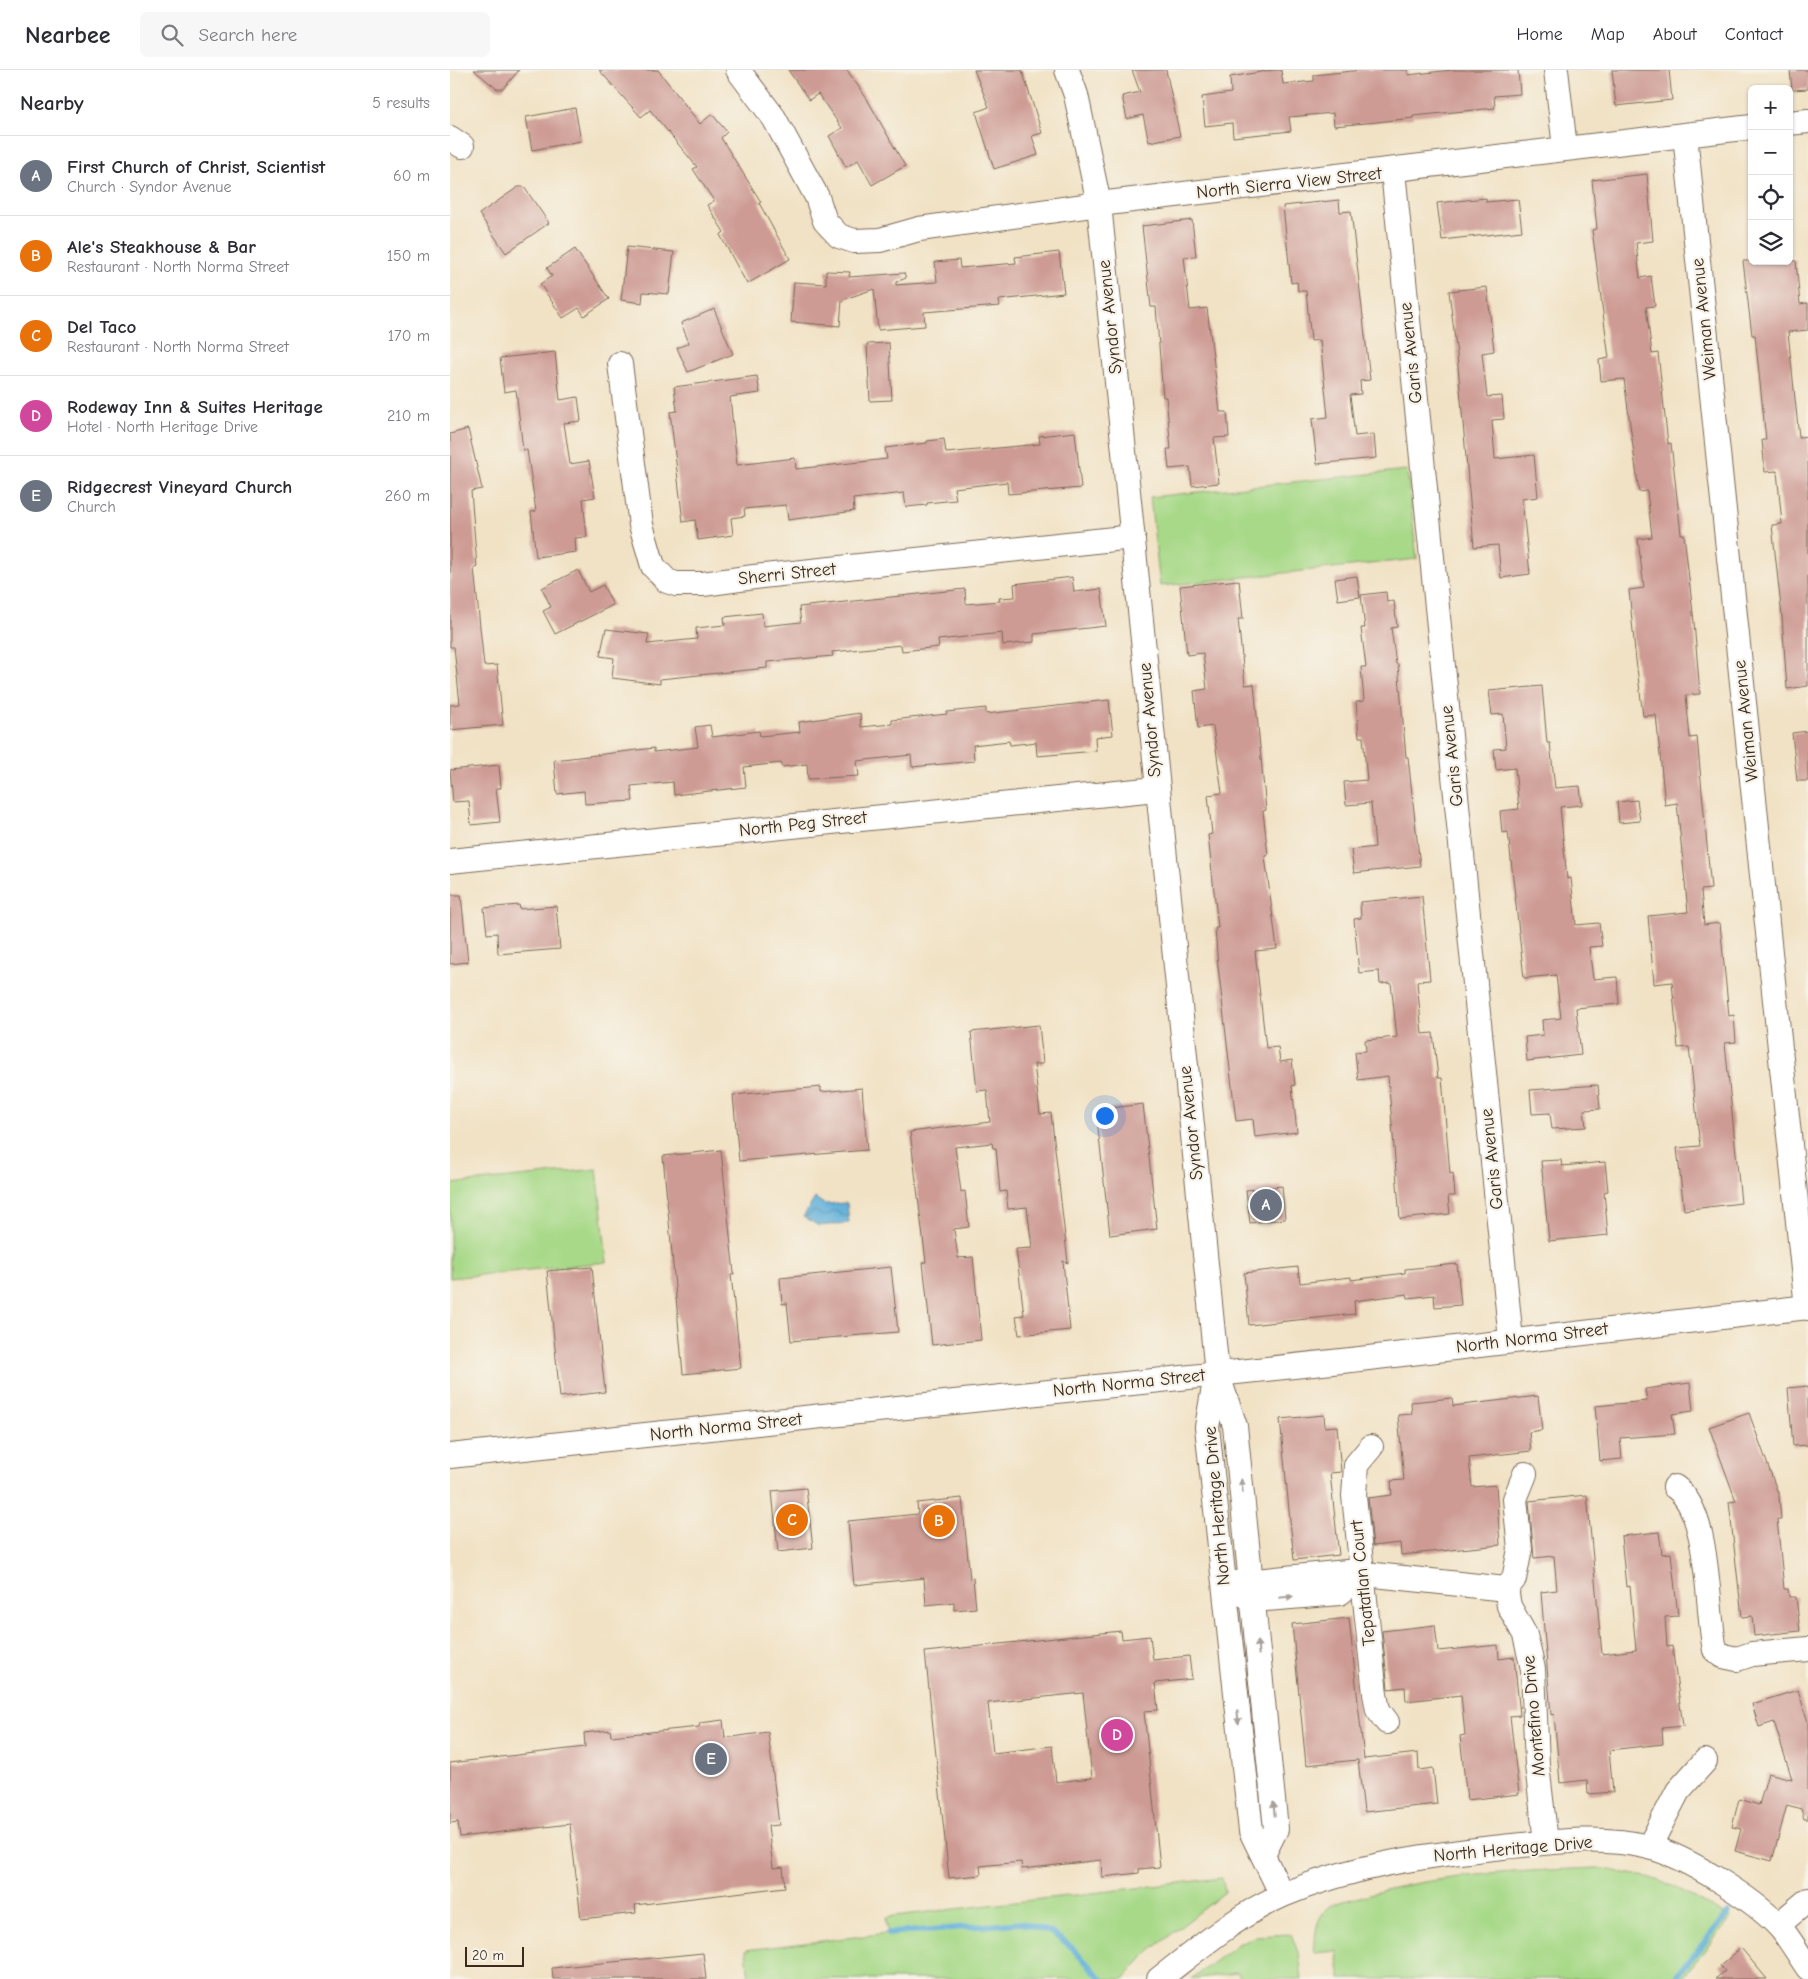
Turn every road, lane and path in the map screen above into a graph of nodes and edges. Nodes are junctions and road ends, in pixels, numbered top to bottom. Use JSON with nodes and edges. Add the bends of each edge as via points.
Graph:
{"nodes":[{"id":1,"x":738,"y":70,"type":"edge"},
{"id":2,"x":1067,"y":70,"type":"edge"},
{"id":3,"x":1556,"y":70,"type":"edge"},
{"id":4,"x":1808,"y":121,"type":"edge"},
{"id":5,"x":1793,"y":123,"type":"edge"},
{"id":6,"x":1748,"y":127,"type":"edge"},
{"id":7,"x":1685,"y":135,"type":"junction"},
{"id":8,"x":1565,"y":148,"type":"junction"},
{"id":9,"x":1393,"y":171,"type":"junction"},
{"id":10,"x":1099,"y":204,"type":"junction"},
{"id":11,"x":620,"y":364,"type":"dead end"},
{"id":12,"x":1133,"y":537,"type":"junction"},
{"id":13,"x":1156,"y":789,"type":"junction"},
{"id":14,"x":450,"y":861,"type":"edge"},
{"id":15,"x":1808,"y":1307,"type":"edge"},
{"id":16,"x":1511,"y":1340,"type":"junction"},
{"id":17,"x":1217,"y":1373,"type":"junction"},
{"id":18,"x":1371,"y":1447,"type":"dead end"},
{"id":19,"x":450,"y":1456,"type":"edge"},
{"id":20,"x":1525,"y":1474,"type":"dead end"},
{"id":21,"x":1675,"y":1487,"type":"dead end"},
{"id":22,"x":1362,"y":1574,"type":"junction"},
{"id":23,"x":1224,"y":1584,"type":"junction"},
{"id":24,"x":1506,"y":1589,"type":"junction"},
{"id":25,"x":1253,"y":1591,"type":"junction"},
{"id":26,"x":1808,"y":1649,"type":"edge"},
{"id":27,"x":1387,"y":1722,"type":"dead end"},
{"id":28,"x":1705,"y":1761,"type":"dead end"},
{"id":29,"x":1546,"y":1842,"type":"junction"},
{"id":30,"x":1649,"y":1847,"type":"junction"},
{"id":31,"x":1263,"y":1855,"type":"junction"},
{"id":32,"x":1282,"y":1895,"type":"junction"},
{"id":33,"x":1808,"y":1900,"type":"edge"},
{"id":34,"x":1778,"y":1925,"type":"junction"},
{"id":35,"x":1808,"y":1968,"type":"edge"},
{"id":36,"x":1158,"y":1979,"type":"edge"}],
"edges":[{"from":1,"to":10,"type":"street","name":"North Sierra View Street","via":[[774,118],[816,197],[824,221],[839,236],[854,241],[880,240],[919,229]]},
{"from":2,"to":10,"type":"street","name":"Syndor Avenue","via":[[1076,95]]},
{"from":3,"to":8,"type":"street"},
{"from":4,"to":5,"type":"street"},
{"from":6,"to":7,"type":"street","name":"North Sierra View Street"},
{"from":7,"to":8,"type":"street","name":"North Sierra View Street"},
{"from":7,"to":15,"type":"street","name":"Weiman Avenue"},
{"from":8,"to":9,"type":"street","name":"North Sierra View Street"},
{"from":9,"to":10,"type":"street","name":"North Sierra View Street"},
{"from":9,"to":16,"type":"street","name":"Garis Avenue"},
{"from":10,"to":12,"type":"street","name":"Syndor Avenue"},
{"from":11,"to":12,"type":"street","name":"Sherri Street","via":[[641,525],[653,566],[667,581],[703,584]]},
{"from":12,"to":13,"type":"street","name":"Syndor Avenue"},
{"from":13,"to":14,"type":"street","name":"North Peg Street"},
{"from":13,"to":17,"type":"street","name":"Syndor Avenue"},
{"from":15,"to":16,"type":"street","name":"North Norma Street"},
{"from":16,"to":17,"type":"street","name":"North Norma Street"},
{"from":17,"to":19,"type":"street","name":"North Norma Street"},
{"from":17,"to":23,"type":"street","name":"North Heritage Drive","via":[[1208,1428]]},
{"from":25,"to":17,"type":"street","name":"North Heritage Drive","one_way":true,"via":[[1235,1426]]},
{"from":18,"to":22,"type":"street","name":"Tepatatlan Court","via":[[1356,1464],[1354,1480]]},
{"from":20,"to":24,"type":"street","via":[[1515,1500],[1520,1549],[1514,1579]]},
{"from":21,"to":26,"type":"street","via":[[1683,1492],[1691,1505],[1701,1534],[1715,1650],[1723,1656],[1738,1659],[1752,1654]]},
{"from":22,"to":24,"type":"street"},
{"from":22,"to":25,"type":"street","via":[[1340,1593]]},
{"from":22,"to":27,"type":"street","name":"Tepatatlan Court","via":[[1375,1694],[1378,1710]]},
{"from":23,"to":25,"type":"street"},
{"from":23,"to":31,"type":"street","name":"North Heritage Drive","one_way":true,"via":[[1251,1832]]},
{"from":24,"to":29,"type":"street","name":"Montefino Drive","via":[[1509,1606],[1525,1635],[1533,1669],[1537,1765]]},
{"from":31,"to":25,"type":"street","name":"North Heritage Drive","one_way":true,"via":[[1276,1829]]},
{"from":28,"to":30,"type":"street","via":[[1678,1791]]},
{"from":29,"to":30,"type":"street","name":"North Heritage Drive","via":[[1610,1841]]},
{"from":29,"to":32,"type":"street","name":"North Heritage Drive","via":[[1388,1862],[1354,1869]]},
{"from":30,"to":34,"type":"street","name":"North Heritage Drive","via":[[1675,1857],[1735,1891]]},
{"from":31,"to":32,"type":"street","name":"North Heritage Drive"},
{"from":32,"to":36,"type":"street","via":[[1239,1918]]},
{"from":33,"to":34,"type":"street"},
{"from":34,"to":35,"type":"street","name":"North Heritage Drive"}]}
